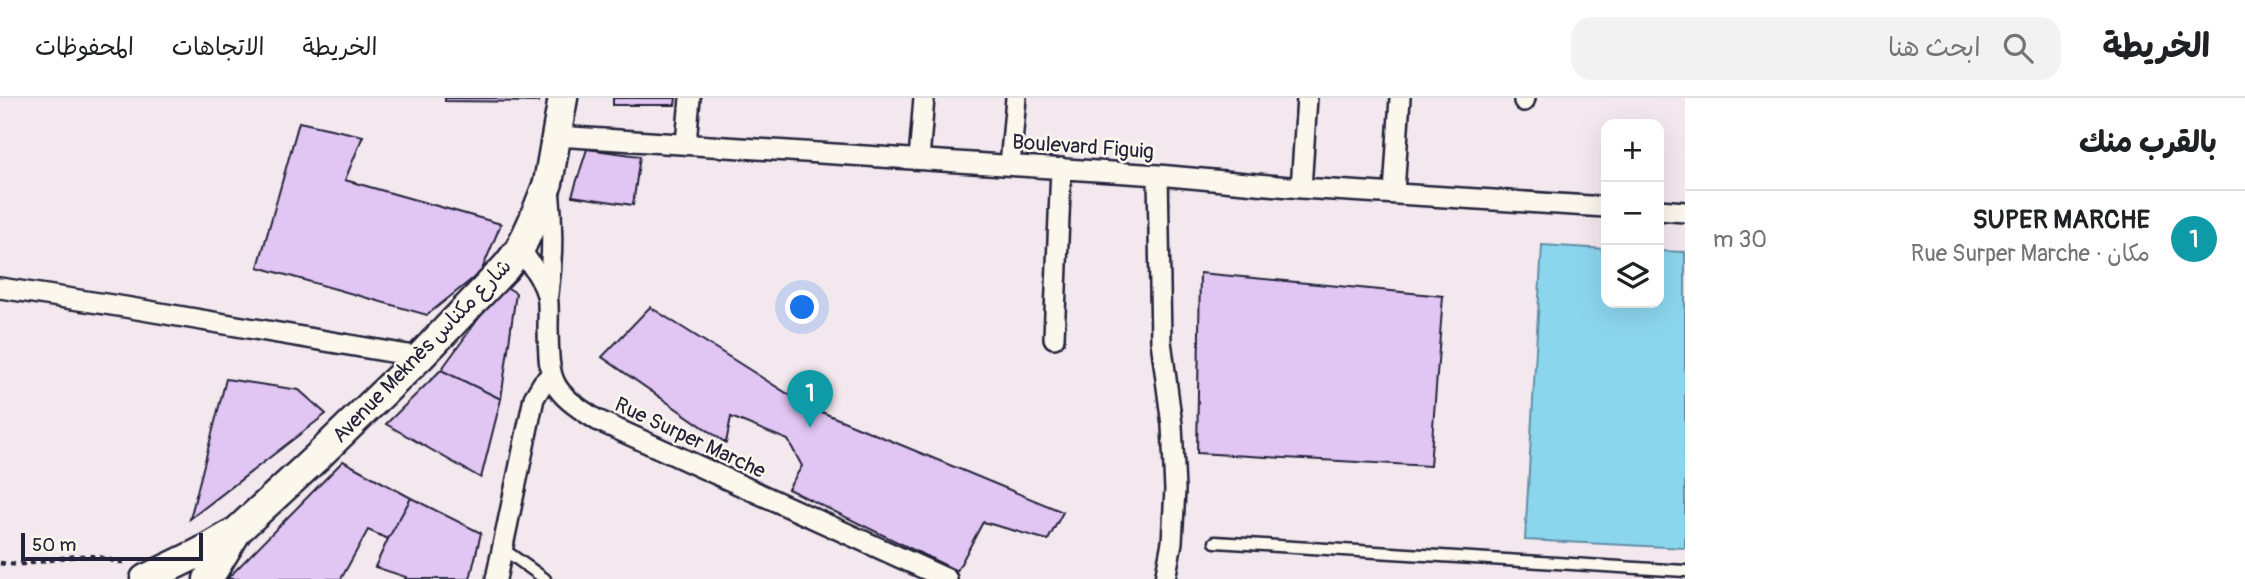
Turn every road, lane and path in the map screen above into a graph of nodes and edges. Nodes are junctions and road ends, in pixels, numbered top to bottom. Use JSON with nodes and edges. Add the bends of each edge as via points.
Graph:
{"nodes":[{"id":1,"x":563,"y":98,"type":"edge"},
{"id":2,"x":690,"y":98,"type":"edge"},
{"id":3,"x":924,"y":98,"type":"edge"},
{"id":4,"x":1016,"y":98,"type":"edge"},
{"id":5,"x":1307,"y":98,"type":"edge"},
{"id":6,"x":1400,"y":98,"type":"edge"},
{"id":7,"x":557,"y":136,"type":"junction"},
{"id":8,"x":686,"y":142,"type":"junction"},
{"id":9,"x":919,"y":159,"type":"junction"},
{"id":10,"x":1010,"y":165,"type":"junction"},
{"id":11,"x":1061,"y":168,"type":"junction"},
{"id":12,"x":1158,"y":175,"type":"junction"},
{"id":13,"x":548,"y":183,"type":"junction"},
{"id":14,"x":1301,"y":188,"type":"junction"},
{"id":15,"x":1394,"y":193,"type":"junction"},
{"id":16,"x":1601,"y":207,"type":"edge"},
{"id":17,"x":1664,"y":210,"type":"edge"},
{"id":18,"x":1685,"y":212,"type":"edge"},
{"id":19,"x":520,"y":249,"type":"junction"},
{"id":20,"x":0,"y":288,"type":"edge"},
{"id":21,"x":548,"y":299,"type":"junction"},
{"id":22,"x":1054,"y":338,"type":"dead end"},
{"id":23,"x":420,"y":357,"type":"junction"},
{"id":24,"x":551,"y":375,"type":"junction"},
{"id":25,"x":237,"y":531,"type":"junction"},
{"id":26,"x":1215,"y":542,"type":"dead end"},
{"id":27,"x":503,"y":549,"type":"junction"},
{"id":28,"x":0,"y":563,"type":"edge"},
{"id":29,"x":139,"y":570,"type":"edge"},
{"id":30,"x":1685,"y":571,"type":"edge"},
{"id":31,"x":208,"y":579,"type":"edge"},
{"id":32,"x":496,"y":579,"type":"edge"},
{"id":33,"x":545,"y":579,"type":"edge"},
{"id":34,"x":947,"y":579,"type":"edge"},
{"id":35,"x":1165,"y":579,"type":"edge"}],
"edges":[{"from":1,"to":7,"type":"main road","name":"Avenue Meknès شارع مكناس"},
{"from":2,"to":8,"type":"street"},
{"from":3,"to":9,"type":"street"},
{"from":4,"to":10,"type":"street"},
{"from":5,"to":14,"type":"street"},
{"from":6,"to":15,"type":"street"},
{"from":7,"to":8,"type":"street","name":"Boulevard Figuig"},
{"from":7,"to":13,"type":"main road","name":"Avenue Meknès شارع مكناس"},
{"from":8,"to":9,"type":"street","name":"Boulevard Figuig"},
{"from":9,"to":10,"type":"street","name":"Boulevard Figuig"},
{"from":10,"to":11,"type":"street","name":"Boulevard Figuig"},
{"from":11,"to":12,"type":"street","name":"Boulevard Figuig"},
{"from":11,"to":22,"type":"street"},
{"from":12,"to":14,"type":"street","name":"Boulevard Figuig"},
{"from":12,"to":35,"type":"street","via":[[1161,341],[1175,490]]},
{"from":13,"to":19,"type":"main road","name":"Avenue Meknès شارع مكناس"},
{"from":13,"to":21,"type":"street","via":[[553,253]]},
{"from":14,"to":15,"type":"street","name":"Boulevard Figuig"},
{"from":15,"to":16,"type":"street","name":"Boulevard Figuig"},
{"from":17,"to":18,"type":"street"},
{"from":19,"to":21,"type":"street","name":"Rue Surper Marche"},
{"from":19,"to":23,"type":"main road","name":"Avenue Meknès شارع مكناس"},
{"from":20,"to":23,"type":"street"},
{"from":21,"to":24,"type":"street","name":"Rue Surper Marche"},
{"from":23,"to":25,"type":"main road","name":"Avenue Meknès شارع مكناس"},
{"from":24,"to":27,"type":"street","via":[[534,398]]},
{"from":24,"to":34,"type":"street","name":"Rue Surper Marche","via":[[570,403],[597,420]]},
{"from":25,"to":29,"type":"main road","name":"Avenue Meknès شارع مكناس","via":[[201,552]]},
{"from":25,"to":31,"type":"main road","name":"Avenue Meknès شارع مكناس"},
{"from":26,"to":30,"type":"lane"},
{"from":27,"to":32,"type":"street"},
{"from":27,"to":33,"type":"lane"},
{"from":28,"to":29,"type":"path","via":[[91,556]]}]}
